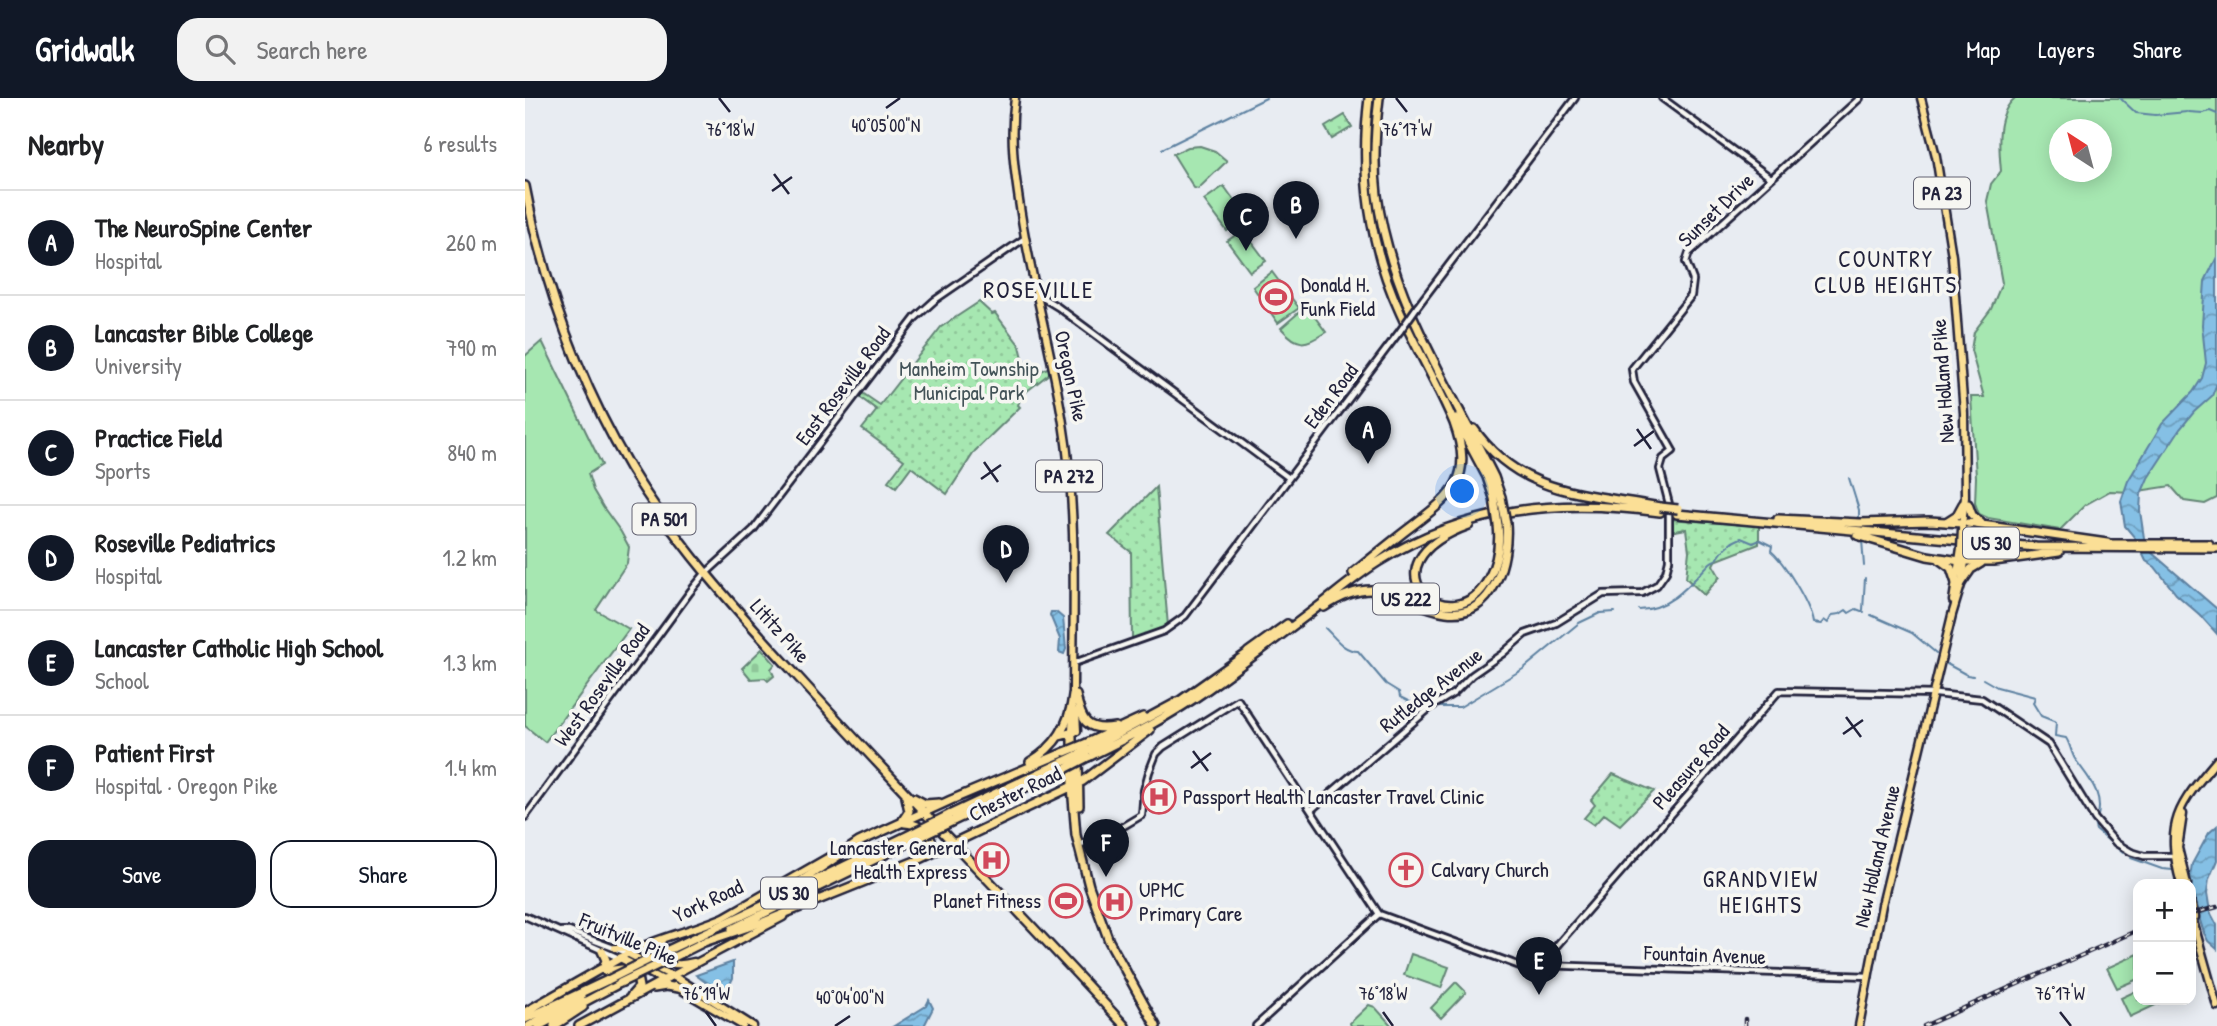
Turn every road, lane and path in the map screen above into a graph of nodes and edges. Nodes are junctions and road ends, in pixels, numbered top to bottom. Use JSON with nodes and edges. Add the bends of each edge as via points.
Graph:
{"nodes":[{"id":1,"x":1015,"y":98,"type":"edge"},
{"id":2,"x":1369,"y":98,"type":"edge"},
{"id":3,"x":1379,"y":98,"type":"edge"},
{"id":4,"x":1575,"y":98,"type":"edge"},
{"id":5,"x":1662,"y":98,"type":"edge"},
{"id":6,"x":1860,"y":98,"type":"edge"},
{"id":7,"x":1921,"y":98,"type":"edge"},
{"id":8,"x":1771,"y":178,"type":"junction"},
{"id":9,"x":525,"y":186,"type":"edge"},
{"id":10,"x":1025,"y":238,"type":"junction"},
{"id":11,"x":1035,"y":293,"type":"junction"},
{"id":12,"x":1431,"y":351,"type":"junction"},
{"id":13,"x":1443,"y":397,"type":"junction"},
{"id":14,"x":1673,"y":451,"type":"joint"},
{"id":15,"x":1289,"y":478,"type":"junction"},
{"id":16,"x":1497,"y":498,"type":"junction"},
{"id":17,"x":1965,"y":502,"type":"junction"},
{"id":18,"x":1545,"y":507,"type":"junction"},
{"id":19,"x":1660,"y":510,"type":"junction"},
{"id":20,"x":1677,"y":512,"type":"junction"},
{"id":21,"x":1945,"y":522,"type":"junction"},
{"id":22,"x":1502,"y":524,"type":"junction"},
{"id":23,"x":1985,"y":525,"type":"junction"},
{"id":24,"x":1965,"y":526,"type":"junction"},
{"id":25,"x":1860,"y":529,"type":"junction"},
{"id":26,"x":2119,"y":546,"type":"junction"},
{"id":27,"x":2214,"y":546,"type":"edge"},
{"id":28,"x":1936,"y":558,"type":"junction"},
{"id":29,"x":1963,"y":561,"type":"junction"},
{"id":30,"x":1983,"y":562,"type":"junction"},
{"id":31,"x":706,"y":574,"type":"junction"},
{"id":32,"x":1959,"y":582,"type":"junction"},
{"id":33,"x":1336,"y":587,"type":"junction"},
{"id":34,"x":1304,"y":612,"type":"junction"},
{"id":35,"x":1260,"y":650,"type":"junction"},
{"id":36,"x":1074,"y":663,"type":"junction"},
{"id":37,"x":1933,"y":694,"type":"junction"},
{"id":38,"x":1074,"y":695,"type":"junction"},
{"id":39,"x":1193,"y":699,"type":"junction"},
{"id":40,"x":1145,"y":716,"type":"junction"},
{"id":41,"x":1075,"y":732,"type":"junction"},
{"id":42,"x":1059,"y":736,"type":"junction"},
{"id":43,"x":1088,"y":750,"type":"junction"},
{"id":44,"x":1065,"y":760,"type":"junction"},
{"id":45,"x":2217,"y":760,"type":"edge"},
{"id":46,"x":2217,"y":765,"type":"edge"},
{"id":47,"x":1094,"y":774,"type":"junction"},
{"id":48,"x":999,"y":779,"type":"junction"},
{"id":49,"x":1075,"y":785,"type":"junction"},
{"id":50,"x":904,"y":793,"type":"junction"},
{"id":51,"x":1047,"y":798,"type":"junction"},
{"id":52,"x":951,"y":800,"type":"junction"},
{"id":53,"x":1076,"y":802,"type":"junction"},
{"id":54,"x":1311,"y":810,"type":"junction"},
{"id":55,"x":924,"y":813,"type":"junction"},
{"id":56,"x":525,"y":817,"type":"edge"},
{"id":57,"x":897,"y":825,"type":"junction"},
{"id":58,"x":915,"y":836,"type":"junction"},
{"id":59,"x":859,"y":842,"type":"junction"},
{"id":60,"x":1080,"y":844,"type":"junction"},
{"id":61,"x":956,"y":846,"type":"junction"},
{"id":62,"x":2177,"y":856,"type":"junction"},
{"id":63,"x":907,"y":865,"type":"junction"},
{"id":64,"x":2183,"y":879,"type":"edge"},
{"id":65,"x":810,"y":903,"type":"junction"},
{"id":66,"x":767,"y":904,"type":"junction"},
{"id":67,"x":1379,"y":914,"type":"junction"},
{"id":68,"x":525,"y":916,"type":"edge"},
{"id":69,"x":2196,"y":918,"type":"edge"},
{"id":70,"x":560,"y":931,"type":"junction"},
{"id":71,"x":2196,"y":932,"type":"edge"},
{"id":72,"x":665,"y":938,"type":"junction"},
{"id":73,"x":704,"y":943,"type":"junction"},
{"id":74,"x":639,"y":947,"type":"junction"},
{"id":75,"x":615,"y":948,"type":"junction"},
{"id":76,"x":602,"y":951,"type":"junction"},
{"id":77,"x":624,"y":956,"type":"junction"},
{"id":78,"x":709,"y":956,"type":"junction"},
{"id":79,"x":693,"y":965,"type":"junction"},
{"id":80,"x":1541,"y":965,"type":"junction"},
{"id":81,"x":599,"y":971,"type":"junction"},
{"id":82,"x":673,"y":975,"type":"junction"},
{"id":83,"x":1868,"y":976,"type":"junction"},
{"id":84,"x":608,"y":980,"type":"junction"},
{"id":85,"x":664,"y":980,"type":"junction"},
{"id":86,"x":620,"y":984,"type":"junction"},
{"id":87,"x":679,"y":988,"type":"junction"},
{"id":88,"x":695,"y":988,"type":"junction"},
{"id":89,"x":647,"y":990,"type":"junction"},
{"id":90,"x":2217,"y":992,"type":"edge"},
{"id":91,"x":2217,"y":1006,"type":"edge"},
{"id":92,"x":616,"y":1007,"type":"junction"},
{"id":93,"x":525,"y":1012,"type":"edge"},
{"id":94,"x":525,"y":1019,"type":"edge"},
{"id":95,"x":529,"y":1026,"type":"edge"},
{"id":96,"x":539,"y":1026,"type":"edge"},
{"id":97,"x":554,"y":1026,"type":"edge"},
{"id":98,"x":579,"y":1026,"type":"edge"},
{"id":99,"x":743,"y":1026,"type":"edge"},
{"id":100,"x":753,"y":1026,"type":"edge"},
{"id":101,"x":1125,"y":1026,"type":"edge"},
{"id":102,"x":1156,"y":1026,"type":"edge"},
{"id":103,"x":1256,"y":1026,"type":"edge"},
{"id":104,"x":1859,"y":1026,"type":"edge"}],
"edges":[{"from":1,"to":10,"type":"main road","name":"Oregon Pike","number":"PA 272","via":[[1012,155]]},
{"from":2,"to":13,"type":"highway","number":"US 222","via":[[1365,170],[1374,237],[1396,304]]},
{"from":3,"to":12,"type":"highway","via":[[1375,161],[1383,232],[1404,297]]},
{"from":4,"to":15,"type":"street","name":"Eden Road","bridge":true},
{"from":5,"to":8,"type":"street"},
{"from":6,"to":8,"type":"street"},
{"from":7,"to":17,"type":"main road","name":"New Holland Pike","number":"PA 23","via":[[1952,256],[1964,404]]},
{"from":8,"to":14,"type":"street","name":"Sunset Drive","via":[[1689,253],[1691,296],[1632,371]]},
{"from":9,"to":31,"type":"highway","name":"Lititz Pike","number":"PA 501","via":[[550,293],[599,407],[645,490]]},
{"from":10,"to":11,"type":"main road","name":"Oregon Pike","number":"PA 272"},
{"from":10,"to":31,"type":"street","name":"East Roseville Road","via":[[921,312],[753,530]]},
{"from":11,"to":15,"type":"street"},
{"from":11,"to":36,"type":"main road","name":"Oregon Pike","number":"PA 272","via":[[1054,374],[1069,472]]},
{"from":12,"to":16,"type":"highway","via":[[1490,469]]},
{"from":12,"to":19,"type":"highway","via":[[1479,436],[1519,474],[1555,488]]},
{"from":13,"to":16,"type":"highway"},
{"from":13,"to":33,"type":"highway","number":"US 222","via":[[1462,450],[1454,488],[1443,502]]},
{"from":14,"to":54,"type":"street","name":"Rutledge Avenue","via":[[1660,469],[1669,504],[1669,560],[1657,585],[1646,591],[1607,593],[1556,623],[1525,634]]},
{"from":15,"to":36,"type":"street","name":"Eden Road","via":[[1182,619],[1164,631]]},
{"from":16,"to":22,"type":"highway","bridge":true},
{"from":17,"to":21,"type":"highway","via":[[1957,515]]},
{"from":17,"to":23,"type":"highway"},
{"from":17,"to":24,"type":"main road","name":"New Holland Pike","number":"PA 23"},
{"from":18,"to":19,"type":"highway","number":"US 30"},
{"from":18,"to":22,"type":"highway","via":[[1484,520],[1437,541],[1416,565],[1417,582],[1426,597],[1453,604],[1480,592],[1496,561]]},
{"from":18,"to":35,"type":"highway","number":"US 30","via":[[1482,517],[1412,543],[1362,573]]},
{"from":19,"to":20,"type":"highway","number":"US 30","bridge":true},
{"from":19,"to":33,"type":"highway","number":"US 30","via":[[1552,503],[1482,513],[1409,541]]},
{"from":20,"to":25,"type":"highway","number":"US 30"},
{"from":20,"to":25,"type":"highway","number":"US 30"},
{"from":21,"to":24,"type":"highway"},
{"from":21,"to":25,"type":"highway"},
{"from":22,"to":35,"type":"highway","number":"US 222","via":[[1506,550],[1500,573],[1474,607],[1445,612],[1391,593],[1353,593],[1319,609]]},
{"from":23,"to":24,"type":"highway"},
{"from":23,"to":26,"type":"highway"},
{"from":24,"to":29,"type":"main road","name":"New Holland Pike","number":"PA 23","bridge":true},
{"from":25,"to":26,"type":"highway","number":"US 30"},
{"from":25,"to":28,"type":"highway"},
{"from":26,"to":27,"type":"highway","number":"US 30"},
{"from":26,"to":30,"type":"highway"},
{"from":28,"to":29,"type":"highway"},
{"from":28,"to":32,"type":"highway","via":[[1949,566]]},
{"from":29,"to":30,"type":"highway"},
{"from":29,"to":32,"type":"main road","name":"New Holland Pike"},
{"from":30,"to":32,"type":"highway"},
{"from":31,"to":50,"type":"highway","name":"Lititz Pike","number":"PA 501"},
{"from":31,"to":56,"type":"street","name":"West Roseville Road"},
{"from":32,"to":37,"type":"main road","name":"New Holland Pike"},
{"from":33,"to":34,"type":"highway","number":"US 30"},
{"from":34,"to":40,"type":"highway"},
{"from":34,"to":43,"type":"highway","number":"US 30","via":[[1181,700]]},
{"from":35,"to":39,"type":"highway","number":"US 30"},
{"from":36,"to":38,"type":"main road","name":"Oregon Pike","number":"PA 272"},
{"from":37,"to":62,"type":"street","name":"Pleasure Road","via":[[1982,699],[2055,751],[2095,819],[2116,843],[2139,855]]},
{"from":37,"to":80,"type":"street","name":"Pleasure Road","via":[[1777,692]]},
{"from":37,"to":83,"type":"main road","name":"New Holland Avenue"},
{"from":38,"to":40,"type":"highway","via":[[1081,715],[1092,727],[1114,727]]},
{"from":38,"to":41,"type":"main road","name":"Oregon Pike","number":"PA 272"},
{"from":38,"to":42,"type":"highway"},
{"from":39,"to":43,"type":"highway","number":"US 30","via":[[1146,728]]},
{"from":39,"to":47,"type":"highway"},
{"from":40,"to":43,"type":"highway"},
{"from":41,"to":42,"type":"highway"},
{"from":41,"to":49,"type":"highway","name":"Oregon Pike","number":"PA 272"},
{"from":42,"to":48,"type":"highway","via":[[1038,758]]},
{"from":43,"to":44,"type":"highway","number":"US 30","bridge":true},
{"from":44,"to":48,"type":"highway"},
{"from":44,"to":58,"type":"highway","number":"US 30","bridge":true},
{"from":45,"to":62,"type":"main road","via":[[2181,807],[2174,830]]},
{"from":46,"to":62,"type":"main road","via":[[2185,809]]},
{"from":47,"to":49,"type":"highway","name":"Chester Road"},
{"from":47,"to":53,"type":"highway"},
{"from":48,"to":52,"type":"highway","name":"York Road"},
{"from":49,"to":51,"type":"highway","name":"Chester Road"},
{"from":49,"to":53,"type":"highway","name":"Oregon Pike","number":"PA 272"},
{"from":50,"to":52,"type":"highway","via":[[925,804]]},
{"from":50,"to":55,"type":"highway","name":"Lititz Pike","number":"PA 501"},
{"from":50,"to":57,"type":"highway","via":[[909,811]]},
{"from":51,"to":53,"type":"highway","via":[[1066,794]]},
{"from":51,"to":61,"type":"highway","name":"Chester Road"},
{"from":52,"to":55,"type":"highway","name":"York Road"},
{"from":53,"to":60,"type":"highway","name":"Oregon Pike"},
{"from":54,"to":60,"type":"street","via":[[1238,699],[1156,754],[1145,784],[1142,815],[1105,837]]},
{"from":54,"to":67,"type":"street"},
{"from":55,"to":57,"type":"highway","name":"York Road"},
{"from":55,"to":61,"type":"highway","name":"Lititz Pike"},
{"from":57,"to":59,"type":"highway","name":"York Road"},
{"from":57,"to":63,"type":"highway","via":[[918,825],[931,840],[927,850]]},
{"from":58,"to":66,"type":"highway","number":"US 30"},
{"from":58,"to":73,"type":"highway","number":"US 30"},
{"from":59,"to":66,"type":"highway"},
{"from":59,"to":72,"type":"main road","name":"York Road","via":[[724,917]]},
{"from":60,"to":102,"type":"highway","name":"Oregon Pike","via":[[1102,925]]},
{"from":61,"to":63,"type":"highway"},
{"from":61,"to":101,"type":"highway","name":"Lititz Pike"},
{"from":62,"to":64,"type":"main road"},
{"from":63,"to":65,"type":"highway"},
{"from":65,"to":73,"type":"highway"},
{"from":65,"to":78,"type":"main road"},
{"from":66,"to":84,"type":"highway","number":"US 30","bridge":true},
{"from":67,"to":80,"type":"street","via":[[1527,968]]},
{"from":67,"to":103,"type":"street"},
{"from":68,"to":70,"type":"street","name":"Fruitville Pike"},
{"from":69,"to":90,"type":"main road"},
{"from":70,"to":75,"type":"street","name":"Fruitville Pike"},
{"from":70,"to":76,"type":"street","name":"Fruitville Pike"},
{"from":71,"to":91,"type":"main road"},
{"from":72,"to":74,"type":"main road","name":"York Road"},
{"from":72,"to":78,"type":"main road","via":[[656,952],[669,963],[684,965]]},
{"from":73,"to":86,"type":"highway","number":"US 30","bridge":true},
{"from":74,"to":75,"type":"main road"},
{"from":74,"to":77,"type":"main road","name":"York Road"},
{"from":75,"to":77,"type":"street","name":"Fruitville Pike"},
{"from":76,"to":77,"type":"street","name":"Fruitville Pike"},
{"from":76,"to":81,"type":"highway","via":[[606,963]]},
{"from":77,"to":81,"type":"highway"},
{"from":77,"to":82,"type":"main road","name":"Fruitville Pike"},
{"from":77,"to":85,"type":"main road","name":"Fruitville Pike"},
{"from":78,"to":79,"type":"main road"},
{"from":79,"to":82,"type":"main road"},
{"from":79,"to":88,"type":"main road","via":[[688,975]]},
{"from":80,"to":83,"type":"street","name":"Fountain Avenue"},
{"from":81,"to":92,"type":"highway","via":[[622,970],[638,977],[637,991]]},
{"from":81,"to":93,"type":"highway"},
{"from":82,"to":85,"type":"main road"},
{"from":82,"to":88,"type":"main road","name":"Fruitville Pike"},
{"from":83,"to":104,"type":"main road","name":"New Holland Avenue"},
{"from":84,"to":94,"type":"highway","number":"US 30"},
{"from":84,"to":95,"type":"highway"},
{"from":85,"to":87,"type":"main road","name":"Fruitville Pike"},
{"from":85,"to":89,"type":"highway"},
{"from":86,"to":96,"type":"highway","number":"US 30"},
{"from":86,"to":97,"type":"highway"},
{"from":87,"to":89,"type":"highway"},
{"from":87,"to":99,"type":"main road","name":"Fruitville Pike"},
{"from":88,"to":100,"type":"main road","name":"Fruitville Pike"},
{"from":89,"to":92,"type":"highway"},
{"from":92,"to":98,"type":"highway"}]}
